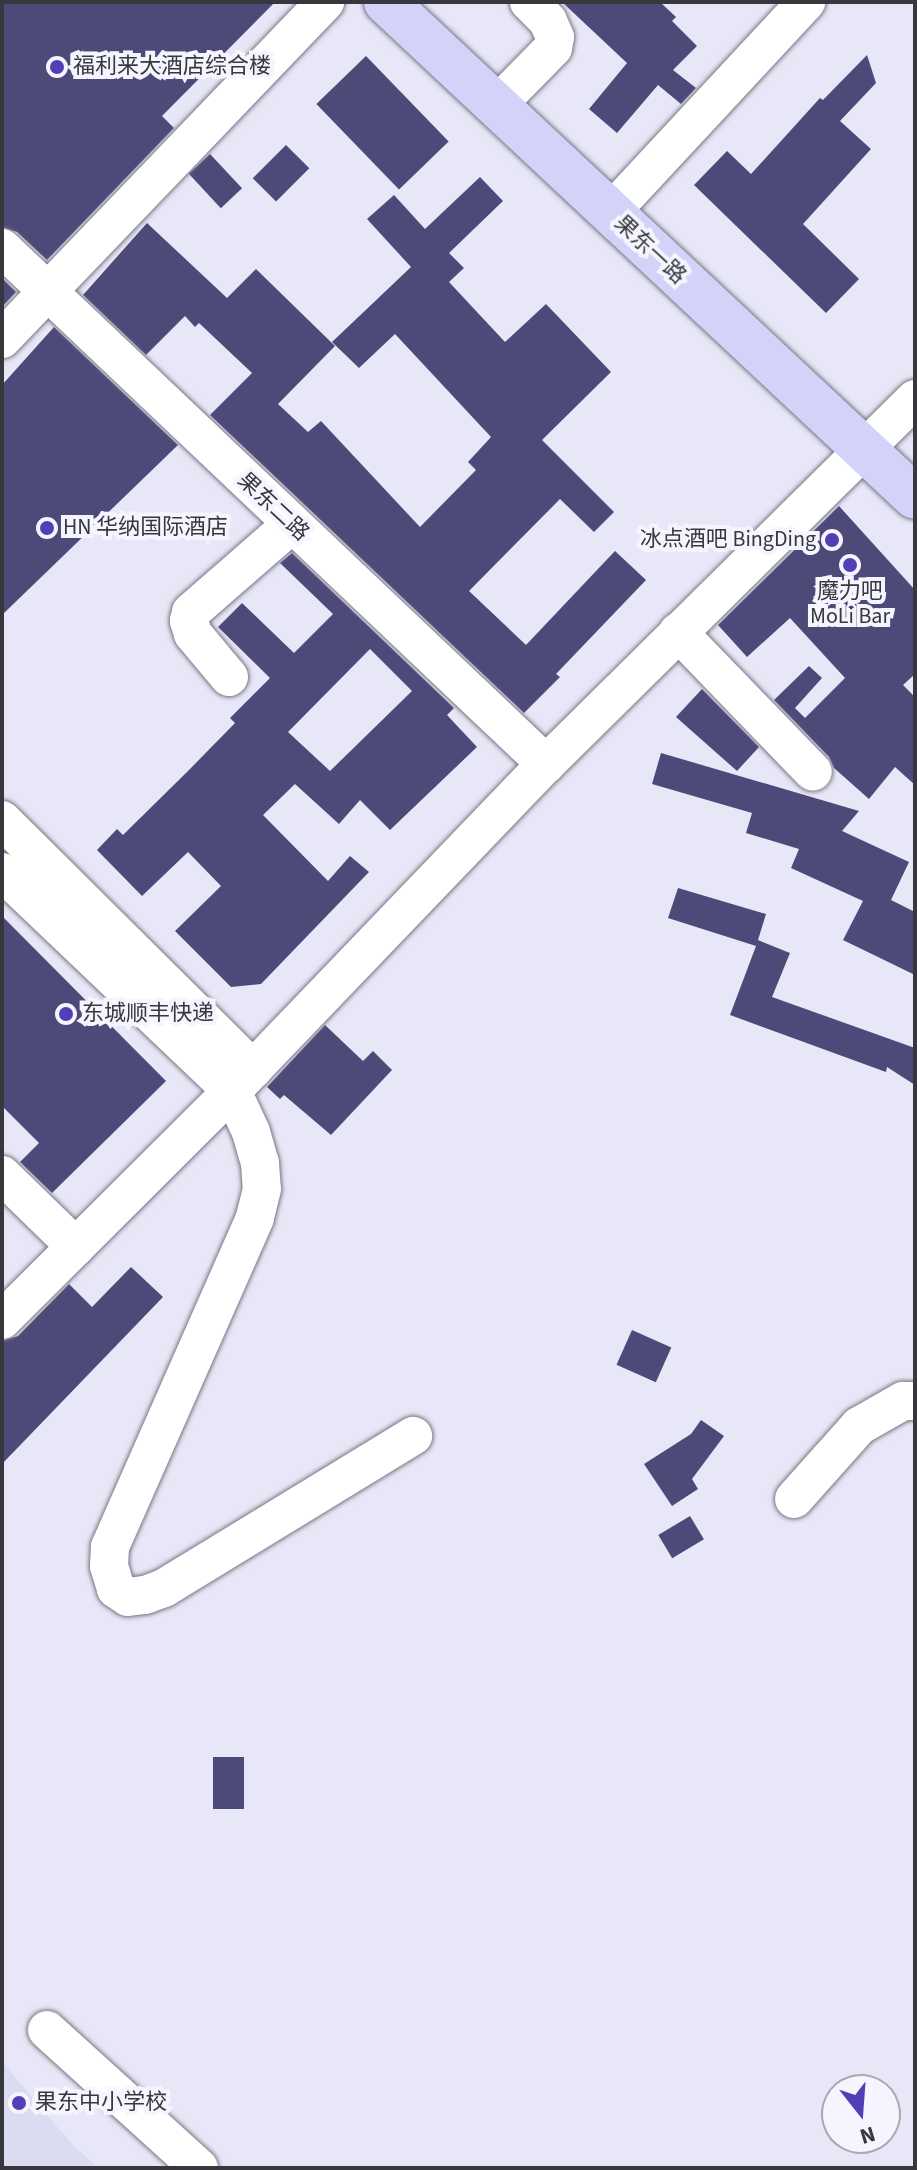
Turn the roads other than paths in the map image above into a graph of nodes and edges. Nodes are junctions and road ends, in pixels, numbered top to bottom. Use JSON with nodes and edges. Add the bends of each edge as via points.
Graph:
{"nodes":[{"id":1,"x":325,"y":2,"type":"edge"},
{"id":2,"x":386,"y":2,"type":"edge"},
{"id":3,"x":529,"y":2,"type":"edge"},
{"id":4,"x":806,"y":2,"type":"edge"},
{"id":5,"x":497,"y":105,"type":"junction"},
{"id":6,"x":611,"y":212,"type":"junction"},
{"id":7,"x":2,"y":248,"type":"edge"},
{"id":8,"x":47,"y":292,"type":"junction"},
{"id":9,"x":2,"y":339,"type":"edge"},
{"id":10,"x":915,"y":399,"type":"edge"},
{"id":11,"x":864,"y":449,"type":"junction"},
{"id":12,"x":915,"y":497,"type":"edge"},
{"id":13,"x":292,"y":524,"type":"junction"},
{"id":14,"x":678,"y":632,"type":"junction"},
{"id":15,"x":229,"y":677,"type":"dead end"},
{"id":16,"x":546,"y":764,"type":"junction"},
{"id":17,"x":813,"y":772,"type":"dead end"},
{"id":18,"x":2,"y":820,"type":"edge"},
{"id":19,"x":2,"y":872,"type":"edge"},
{"id":20,"x":242,"y":1080,"type":"junction"},
{"id":21,"x":2,"y":1175,"type":"edge"},
{"id":22,"x":76,"y":1247,"type":"junction"},
{"id":23,"x":2,"y":1320,"type":"edge"},
{"id":24,"x":915,"y":1401,"type":"edge"},
{"id":25,"x":413,"y":1436,"type":"dead end"},
{"id":26,"x":794,"y":1499,"type":"dead end"},
{"id":27,"x":47,"y":2030,"type":"dead end"},
{"id":28,"x":199,"y":2168,"type":"edge"}],
"edges":[{"from":1,"to":8,"type":"street"},
{"from":2,"to":5,"type":"main road","name":"果东一路"},
{"from":3,"to":5,"type":"street","via":[[548,21],[553,48]]},
{"from":4,"to":6,"type":"street"},
{"from":5,"to":6,"type":"main road","name":"果东一路"},
{"from":6,"to":11,"type":"main road","name":"果东一路"},
{"from":7,"to":8,"type":"street","name":"果东二路"},
{"from":8,"to":9,"type":"street"},
{"from":8,"to":13,"type":"street","name":"果东二路"},
{"from":10,"to":11,"type":"street"},
{"from":11,"to":12,"type":"main road","name":"果东一路"},
{"from":11,"to":14,"type":"street"},
{"from":13,"to":15,"type":"street","via":[[191,612],[193,634]]},
{"from":13,"to":16,"type":"street","name":"果东二路"},
{"from":14,"to":16,"type":"street"},
{"from":14,"to":17,"type":"street"},
{"from":16,"to":20,"type":"street"},
{"from":18,"to":20,"type":"street"},
{"from":19,"to":20,"type":"street"},
{"from":20,"to":22,"type":"street"},
{"from":20,"to":25,"type":"street","via":[[262,1189],[255,1218],[110,1547],[116,1589],[128,1597],[164,1588]]},
{"from":21,"to":22,"type":"street"},
{"from":22,"to":23,"type":"street"},
{"from":24,"to":26,"type":"street","via":[[903,1401],[859,1426]]},
{"from":27,"to":28,"type":"street"}]}
